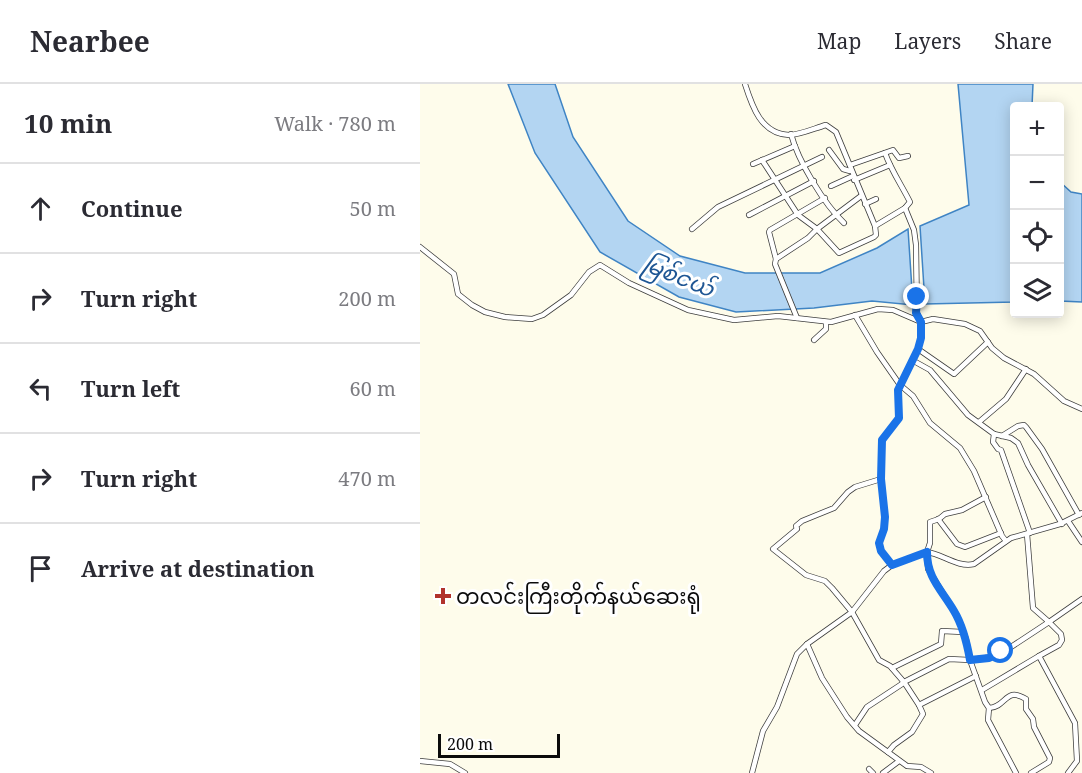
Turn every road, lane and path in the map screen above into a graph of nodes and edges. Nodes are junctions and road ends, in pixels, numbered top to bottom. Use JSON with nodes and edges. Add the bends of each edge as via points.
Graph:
{"nodes":[{"id":1,"x":745,"y":84,"type":"edge"},
{"id":2,"x":791,"y":134,"type":"junction"},
{"id":3,"x":795,"y":146,"type":"junction"},
{"id":4,"x":829,"y":150,"type":"dead end"},
{"id":5,"x":885,"y":153,"type":"junction"},
{"id":6,"x":908,"y":156,"type":"dead end"},
{"id":7,"x":822,"y":157,"type":"dead end"},
{"id":8,"x":762,"y":160,"type":"junction"},
{"id":9,"x":753,"y":164,"type":"dead end"},
{"id":10,"x":805,"y":165,"type":"junction"},
{"id":11,"x":890,"y":165,"type":"junction"},
{"id":12,"x":852,"y":173,"type":"junction"},
{"id":13,"x":774,"y":179,"type":"junction"},
{"id":14,"x":814,"y":181,"type":"junction"},
{"id":15,"x":831,"y":186,"type":"dead end"},
{"id":16,"x":861,"y":196,"type":"junction"},
{"id":17,"x":785,"y":197,"type":"junction"},
{"id":18,"x":825,"y":198,"type":"junction"},
{"id":19,"x":876,"y":199,"type":"dead end"},
{"id":20,"x":866,"y":204,"type":"junction"},
{"id":21,"x":905,"y":207,"type":"junction"},
{"id":22,"x":749,"y":215,"type":"dead end"},
{"id":23,"x":798,"y":215,"type":"junction"},
{"id":24,"x":836,"y":215,"type":"junction"},
{"id":25,"x":844,"y":223,"type":"dead end"},
{"id":26,"x":874,"y":226,"type":"junction"},
{"id":27,"x":692,"y":229,"type":"dead end"},
{"id":28,"x":817,"y":229,"type":"junction"},
{"id":29,"x":420,"y":247,"type":"edge"},
{"id":30,"x":776,"y":261,"type":"junction"},
{"id":31,"x":796,"y":315,"type":"junction"},
{"id":32,"x":855,"y":315,"type":"junction"},
{"id":33,"x":826,"y":321,"type":"junction"},
{"id":34,"x":921,"y":322,"type":"junction"},
{"id":35,"x":814,"y":340,"type":"dead end"},
{"id":36,"x":988,"y":342,"type":"junction"},
{"id":37,"x":918,"y":349,"type":"junction"},
{"id":38,"x":912,"y":360,"type":"junction"},
{"id":39,"x":1026,"y":369,"type":"junction"},
{"id":40,"x":900,"y":385,"type":"junction"},
{"id":41,"x":1082,"y":409,"type":"edge"},
{"id":42,"x":979,"y":422,"type":"junction"},
{"id":43,"x":994,"y":434,"type":"junction"},
{"id":44,"x":1002,"y":436,"type":"junction"},
{"id":45,"x":881,"y":479,"type":"junction"},
{"id":46,"x":986,"y":497,"type":"junction"},
{"id":47,"x":1081,"y":514,"type":"edge"},
{"id":48,"x":938,"y":519,"type":"junction"},
{"id":49,"x":1068,"y":521,"type":"junction"},
{"id":50,"x":1062,"y":524,"type":"junction"},
{"id":51,"x":1000,"y":533,"type":"junction"},
{"id":52,"x":1029,"y":534,"type":"junction"},
{"id":53,"x":1006,"y":541,"type":"junction"},
{"id":54,"x":1082,"y":542,"type":"edge"},
{"id":55,"x":927,"y":552,"type":"junction"},
{"id":56,"x":892,"y":565,"type":"junction"},
{"id":57,"x":1082,"y":599,"type":"edge"},
{"id":58,"x":852,"y":612,"type":"junction"},
{"id":59,"x":1049,"y":622,"type":"junction"},
{"id":60,"x":963,"y":632,"type":"junction"},
{"id":61,"x":807,"y":645,"type":"junction"},
{"id":62,"x":1040,"y":656,"type":"junction"},
{"id":63,"x":970,"y":660,"type":"junction"},
{"id":64,"x":892,"y":668,"type":"junction"},
{"id":65,"x":976,"y":676,"type":"junction"},
{"id":66,"x":903,"y":682,"type":"junction"},
{"id":67,"x":982,"y":690,"type":"junction"},
{"id":68,"x":919,"y":705,"type":"junction"},
{"id":69,"x":989,"y":708,"type":"junction"},
{"id":70,"x":855,"y":725,"type":"junction"},
{"id":71,"x":888,"y":752,"type":"junction"},
{"id":72,"x":420,"y":761,"type":"edge"},
{"id":73,"x":899,"y":761,"type":"junction"},
{"id":74,"x":465,"y":773,"type":"edge"},
{"id":75,"x":752,"y":773,"type":"edge"},
{"id":76,"x":884,"y":773,"type":"edge"},
{"id":77,"x":931,"y":773,"type":"edge"},
{"id":78,"x":1016,"y":773,"type":"edge"},
{"id":79,"x":1031,"y":773,"type":"edge"},
{"id":80,"x":1068,"y":773,"type":"edge"}],
"edges":[{"from":1,"to":2,"type":"street","via":[[753,109],[765,124],[774,132]]},
{"from":2,"to":3,"type":"street"},
{"from":2,"to":12,"type":"street","via":[[826,124],[839,137]]},
{"from":3,"to":8,"type":"street"},
{"from":3,"to":10,"type":"street"},
{"from":4,"to":12,"type":"street"},
{"from":5,"to":6,"type":"street","via":[[893,150],[899,158]]},
{"from":5,"to":11,"type":"street"},
{"from":5,"to":12,"type":"street"},
{"from":7,"to":10,"type":"street"},
{"from":8,"to":9,"type":"street"},
{"from":8,"to":13,"type":"street"},
{"from":10,"to":13,"type":"street"},
{"from":10,"to":14,"type":"street"},
{"from":11,"to":12,"type":"street"},
{"from":11,"to":21,"type":"street","via":[[909,202]]},
{"from":12,"to":15,"type":"street"},
{"from":12,"to":16,"type":"street"},
{"from":13,"to":17,"type":"street"},
{"from":13,"to":27,"type":"street","via":[[718,207]]},
{"from":14,"to":17,"type":"street"},
{"from":14,"to":18,"type":"street"},
{"from":16,"to":20,"type":"street"},
{"from":16,"to":24,"type":"street"},
{"from":17,"to":22,"type":"street"},
{"from":17,"to":23,"type":"street"},
{"from":18,"to":23,"type":"street"},
{"from":18,"to":24,"type":"street"},
{"from":19,"to":20,"type":"street"},
{"from":20,"to":26,"type":"street"},
{"from":21,"to":26,"type":"street"},
{"from":21,"to":34,"type":"street","via":[[914,230],[916,313]]},
{"from":23,"to":28,"type":"street"},
{"from":23,"to":30,"type":"street","via":[[769,232]]},
{"from":24,"to":25,"type":"street"},
{"from":24,"to":28,"type":"street"},
{"from":26,"to":28,"type":"street","via":[[874,237],[840,254]]},
{"from":28,"to":30,"type":"street"},
{"from":29,"to":31,"type":"street","via":[[454,274],[460,296],[485,312],[505,317],[539,317],[571,295],[592,268],[600,265],[629,283],[700,314],[734,320]]},
{"from":30,"to":31,"type":"street"},
{"from":31,"to":33,"type":"street"},
{"from":32,"to":33,"type":"street"},
{"from":32,"to":34,"type":"street","via":[[885,309]]},
{"from":32,"to":40,"type":"street"},
{"from":33,"to":35,"type":"street","via":[[826,329]]},
{"from":34,"to":36,"type":"street","via":[[933,319],[965,324],[980,331]]},
{"from":34,"to":37,"type":"street"},
{"from":36,"to":37,"type":"street","via":[[954,374]]},
{"from":36,"to":39,"type":"street","via":[[1004,358]]},
{"from":37,"to":38,"type":"street"},
{"from":38,"to":40,"type":"street"},
{"from":38,"to":42,"type":"street","via":[[930,370],[968,416]]},
{"from":39,"to":41,"type":"street","via":[[1064,401]]},
{"from":39,"to":42,"type":"street","via":[[1006,399]]},
{"from":40,"to":45,"type":"street","via":[[899,418],[882,440]]},
{"from":40,"to":46,"type":"street","via":[[913,396],[930,423],[960,448]]},
{"from":42,"to":43,"type":"street"},
{"from":43,"to":44,"type":"street"},
{"from":43,"to":52,"type":"street","via":[[993,442],[1001,450]]},
{"from":44,"to":47,"type":"street","via":[[1024,425]]},
{"from":44,"to":50,"type":"street","via":[[1011,438],[1021,448]]},
{"from":45,"to":56,"type":"street","via":[[885,517],[879,543]]},
{"from":45,"to":58,"type":"street","via":[[855,487],[834,508],[802,521],[773,549],[806,575],[825,581]]},
{"from":46,"to":48,"type":"street"},
{"from":46,"to":51,"type":"street"},
{"from":47,"to":49,"type":"street"},
{"from":48,"to":51,"type":"street","via":[[957,544],[965,547]]},
{"from":48,"to":55,"type":"street","via":[[930,522]]},
{"from":49,"to":50,"type":"street"},
{"from":49,"to":54,"type":"street"},
{"from":50,"to":52,"type":"street"},
{"from":51,"to":53,"type":"street"},
{"from":52,"to":53,"type":"street"},
{"from":52,"to":59,"type":"street","via":[[1033,608]]},
{"from":53,"to":55,"type":"street","via":[[982,560],[968,565]]},
{"from":55,"to":56,"type":"street"},
{"from":55,"to":60,"type":"street","via":[[929,573]]},
{"from":56,"to":58,"type":"street"},
{"from":57,"to":59,"type":"street"},
{"from":58,"to":61,"type":"street"},
{"from":58,"to":64,"type":"street","via":[[879,660]]},
{"from":59,"to":62,"type":"street","via":[[1062,640]]},
{"from":59,"to":63,"type":"street","via":[[992,657]]},
{"from":60,"to":63,"type":"street"},
{"from":60,"to":64,"type":"street","via":[[942,631],[941,644]]},
{"from":61,"to":70,"type":"street","via":[[822,678]]},
{"from":61,"to":75,"type":"street","via":[[793,660],[764,731]]},
{"from":62,"to":67,"type":"street"},
{"from":62,"to":80,"type":"street","via":[[1075,723],[1077,761]]},
{"from":63,"to":65,"type":"street"},
{"from":63,"to":66,"type":"street","via":[[949,659]]},
{"from":64,"to":66,"type":"street"},
{"from":65,"to":67,"type":"street"},
{"from":65,"to":68,"type":"street"},
{"from":66,"to":68,"type":"street"},
{"from":66,"to":70,"type":"street","via":[[867,707]]},
{"from":67,"to":69,"type":"street"},
{"from":68,"to":71,"type":"street","via":[[923,714],[912,732]]},
{"from":69,"to":78,"type":"street","via":[[988,720]]},
{"from":69,"to":79,"type":"street","via":[[1000,705],[1011,694],[1026,699],[1026,709],[1050,758]]},
{"from":70,"to":71,"type":"street"},
{"from":71,"to":73,"type":"street"},
{"from":72,"to":74,"type":"street","via":[[450,764]]},
{"from":73,"to":76,"type":"street"},
{"from":73,"to":77,"type":"street"}]}
